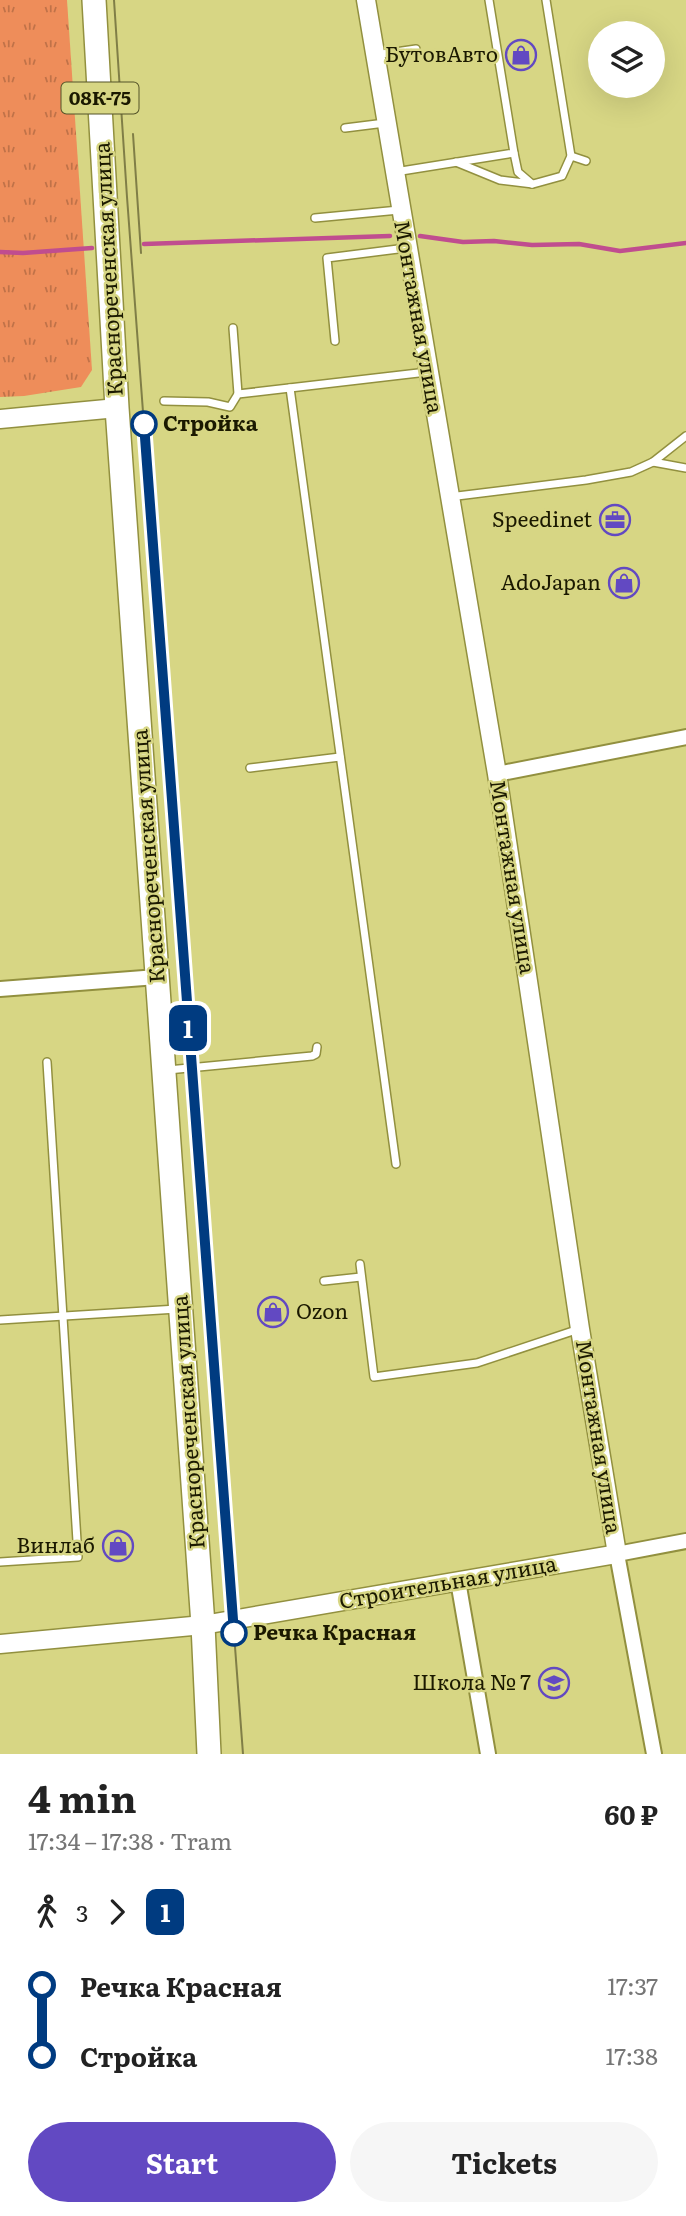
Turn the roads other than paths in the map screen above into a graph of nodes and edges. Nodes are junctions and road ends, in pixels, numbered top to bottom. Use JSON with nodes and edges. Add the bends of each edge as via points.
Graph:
{"nodes":[{"id":1,"x":94,"y":0,"type":"edge"},
{"id":2,"x":366,"y":0,"type":"edge"},
{"id":3,"x":489,"y":0,"type":"edge"},
{"id":4,"x":546,"y":0,"type":"edge"},
{"id":5,"x":416,"y":49,"type":"dead end"},
{"id":6,"x":375,"y":55,"type":"junction"},
{"id":7,"x":386,"y":123,"type":"junction"},
{"id":8,"x":345,"y":128,"type":"dead end"},
{"id":9,"x":514,"y":153,"type":"junction"},
{"id":10,"x":570,"y":156,"type":"junction"},
{"id":11,"x":586,"y":161,"type":"dead end"},
{"id":12,"x":456,"y":162,"type":"junction"},
{"id":13,"x":394,"y":172,"type":"junction"},
{"id":14,"x":533,"y":184,"type":"junction"},
{"id":15,"x":400,"y":210,"type":"junction"},
{"id":16,"x":315,"y":218,"type":"dead end"},
{"id":17,"x":407,"y":248,"type":"junction"},
{"id":18,"x":233,"y":328,"type":"dead end"},
{"id":19,"x":335,"y":341,"type":"dead end"},
{"id":20,"x":428,"y":372,"type":"junction"},
{"id":21,"x":290,"y":388,"type":"junction"},
{"id":22,"x":238,"y":394,"type":"junction"},
{"id":23,"x":164,"y":401,"type":"dead end"},
{"id":24,"x":117,"y":408,"type":"junction"},
{"id":25,"x":0,"y":419,"type":"edge"},
{"id":26,"x":686,"y":436,"type":"edge"},
{"id":27,"x":653,"y":462,"type":"junction"},
{"id":28,"x":686,"y":468,"type":"edge"},
{"id":29,"x":449,"y":497,"type":"junction"},
{"id":30,"x":686,"y":737,"type":"edge"},
{"id":31,"x":340,"y":757,"type":"junction"},
{"id":32,"x":250,"y":768,"type":"dead end"},
{"id":33,"x":497,"y":774,"type":"junction"},
{"id":34,"x":157,"y":977,"type":"junction"},
{"id":35,"x":0,"y":989,"type":"edge"},
{"id":36,"x":317,"y":1047,"type":"dead end"},
{"id":37,"x":47,"y":1062,"type":"dead end"},
{"id":38,"x":164,"y":1070,"type":"junction"},
{"id":39,"x":396,"y":1164,"type":"dead end"},
{"id":40,"x":359,"y":1264,"type":"dead end"},
{"id":41,"x":361,"y":1277,"type":"junction"},
{"id":42,"x":324,"y":1281,"type":"dead end"},
{"id":43,"x":181,"y":1308,"type":"junction"},
{"id":44,"x":63,"y":1316,"type":"junction"},
{"id":45,"x":0,"y":1320,"type":"edge"},
{"id":46,"x":580,"y":1329,"type":"junction"},
{"id":47,"x":686,"y":1541,"type":"edge"},
{"id":48,"x":617,"y":1554,"type":"junction"},
{"id":49,"x":0,"y":1562,"type":"edge"},
{"id":50,"x":458,"y":1581,"type":"junction"},
{"id":51,"x":203,"y":1625,"type":"junction"},
{"id":52,"x":0,"y":1644,"type":"edge"},
{"id":53,"x":209,"y":1754,"type":"edge"},
{"id":54,"x":488,"y":1754,"type":"edge"},
{"id":55,"x":654,"y":1754,"type":"edge"}],
"edges":[{"from":1,"to":24,"type":"main road","name":"Краснореченская улица","number":"08К-75"},
{"from":2,"to":6,"type":"street","name":"Монтажная улица"},
{"from":3,"to":9,"type":"lane"},
{"from":4,"to":10,"type":"lane"},
{"from":5,"to":6,"type":"lane"},
{"from":6,"to":7,"type":"street","name":"Монтажная улица"},
{"from":7,"to":8,"type":"lane"},
{"from":7,"to":13,"type":"street","name":"Монтажная улица"},
{"from":9,"to":12,"type":"lane"},
{"from":9,"to":14,"type":"lane","via":[[518,172]]},
{"from":10,"to":11,"type":"lane"},
{"from":10,"to":14,"type":"lane","via":[[562,176]]},
{"from":12,"to":13,"type":"lane"},
{"from":12,"to":14,"type":"lane","via":[[500,180]]},
{"from":13,"to":15,"type":"street","name":"Монтажная улица"},
{"from":15,"to":16,"type":"lane"},
{"from":15,"to":17,"type":"street","name":"Монтажная улица"},
{"from":17,"to":19,"type":"lane","via":[[327,258]]},
{"from":17,"to":20,"type":"street","name":"Монтажная улица"},
{"from":18,"to":22,"type":"lane"},
{"from":20,"to":21,"type":"lane"},
{"from":20,"to":29,"type":"street","name":"Монтажная улица"},
{"from":21,"to":22,"type":"lane"},
{"from":21,"to":31,"type":"lane"},
{"from":22,"to":23,"type":"lane","via":[[230,407]]},
{"from":24,"to":25,"type":"street"},
{"from":24,"to":34,"type":"main road","name":"Краснореченская улица","number":"08К-75"},
{"from":26,"to":27,"type":"lane"},
{"from":27,"to":28,"type":"lane"},
{"from":27,"to":29,"type":"lane","via":[[631,472],[586,480]]},
{"from":29,"to":33,"type":"street","name":"Монтажная улица"},
{"from":30,"to":33,"type":"street"},
{"from":31,"to":32,"type":"lane"},
{"from":31,"to":39,"type":"lane"},
{"from":33,"to":46,"type":"street","name":"Монтажная улица"},
{"from":34,"to":35,"type":"street"},
{"from":34,"to":38,"type":"main road","name":"Краснореченская улица","number":"08К-75"},
{"from":36,"to":38,"type":"lane","via":[[312,1056]]},
{"from":37,"to":44,"type":"lane"},
{"from":38,"to":43,"type":"main road","name":"Краснореченская улица","number":"08К-75"},
{"from":40,"to":41,"type":"lane"},
{"from":41,"to":42,"type":"lane"},
{"from":41,"to":46,"type":"lane","via":[[374,1377],[477,1363]]},
{"from":43,"to":44,"type":"lane"},
{"from":43,"to":51,"type":"main road","name":"Краснореченская улица","number":"08К-75"},
{"from":44,"to":45,"type":"lane"},
{"from":44,"to":49,"type":"lane","via":[[78,1557]]},
{"from":46,"to":48,"type":"street","name":"Монтажная улица"},
{"from":47,"to":48,"type":"street","name":"Строительная улица"},
{"from":48,"to":50,"type":"street","name":"Строительная улица"},
{"from":48,"to":55,"type":"street","name":"Монтажная улица"},
{"from":50,"to":51,"type":"street","name":"Строительная улица"},
{"from":50,"to":54,"type":"street"},
{"from":51,"to":52,"type":"street","name":"Строительная улица"},
{"from":51,"to":53,"type":"main road","name":"Краснореченская улица","number":"08К-75"}]}
